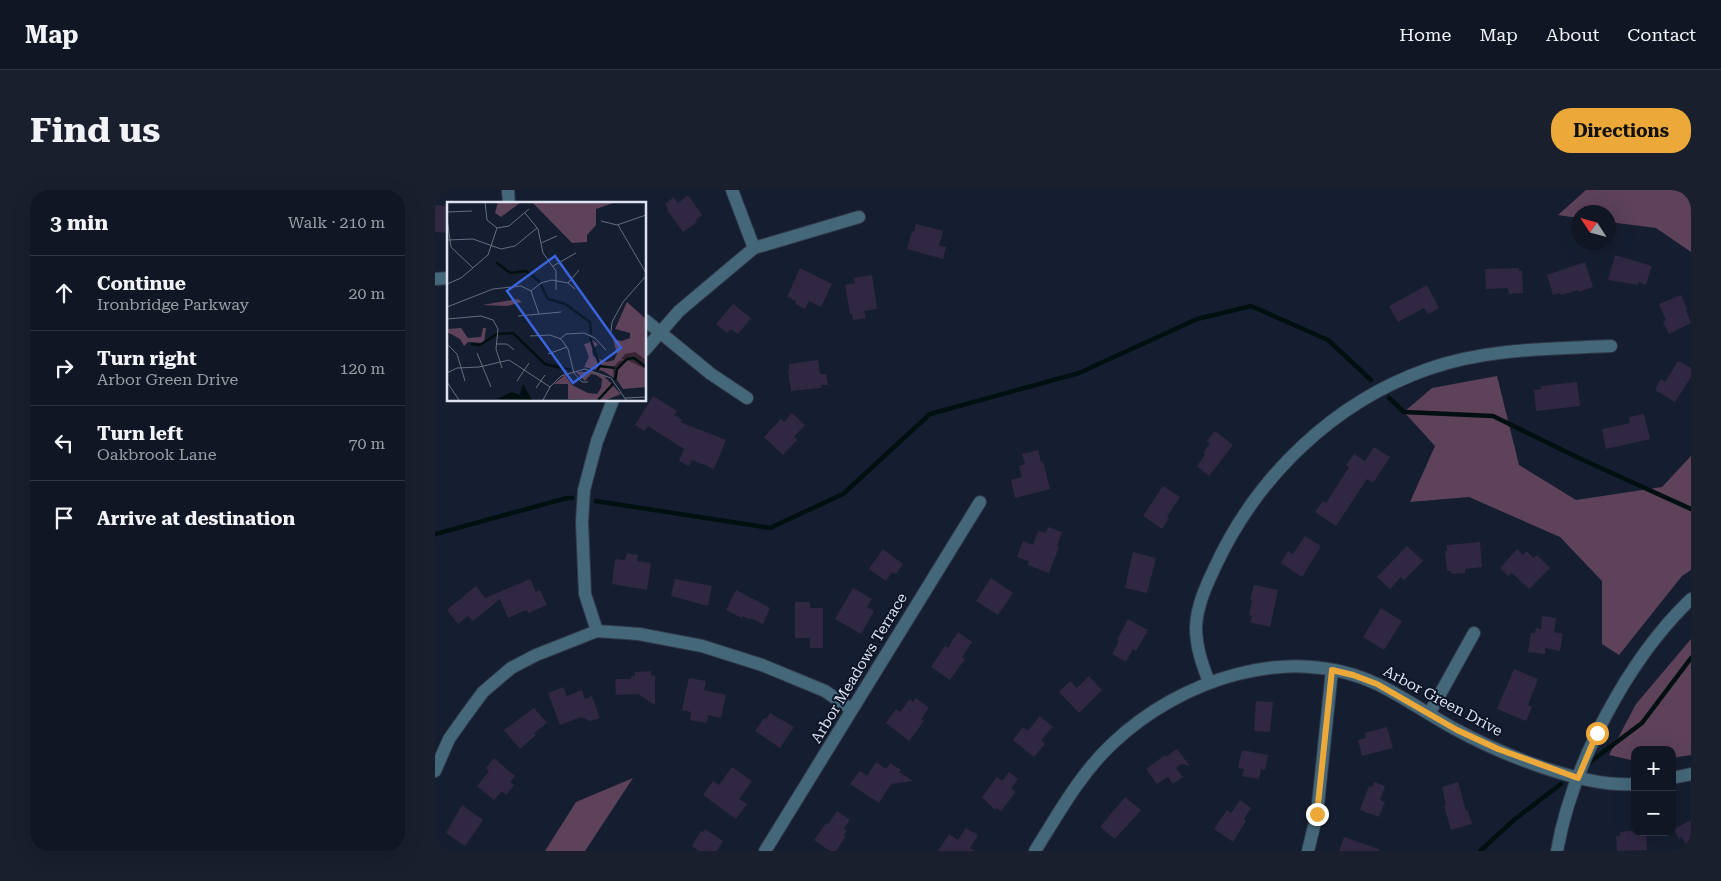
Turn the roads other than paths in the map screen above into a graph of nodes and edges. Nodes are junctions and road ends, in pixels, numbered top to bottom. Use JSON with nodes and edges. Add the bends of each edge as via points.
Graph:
{"nodes":[{"id":1,"x":733,"y":190,"type":"edge"},
{"id":2,"x":859,"y":217,"type":"dead end"},
{"id":3,"x":754,"y":248,"type":"junction"},
{"id":4,"x":646,"y":321,"type":"edge"},
{"id":5,"x":659,"y":333,"type":"junction"},
{"id":6,"x":1611,"y":346,"type":"dead end"},
{"id":7,"x":646,"y":349,"type":"edge"},
{"id":8,"x":747,"y":398,"type":"dead end"},
{"id":9,"x":613,"y":401,"type":"edge"},
{"id":10,"x":980,"y":502,"type":"dead end"},
{"id":11,"x":1691,"y":599,"type":"edge"},
{"id":12,"x":597,"y":631,"type":"junction"},
{"id":13,"x":1474,"y":633,"type":"dead end"},
{"id":14,"x":1332,"y":670,"type":"junction"},
{"id":15,"x":1209,"y":682,"type":"junction"},
{"id":16,"x":851,"y":709,"type":"junction"},
{"id":17,"x":1429,"y":714,"type":"junction"},
{"id":18,"x":435,"y":771,"type":"edge"},
{"id":19,"x":1691,"y":774,"type":"edge"},
{"id":20,"x":1676,"y":777,"type":"edge"},
{"id":21,"x":1578,"y":778,"type":"junction"},
{"id":22,"x":1631,"y":784,"type":"edge"},
{"id":23,"x":765,"y":851,"type":"edge"},
{"id":24,"x":1035,"y":851,"type":"edge"},
{"id":25,"x":1308,"y":851,"type":"edge"},
{"id":26,"x":1557,"y":851,"type":"edge"}],
"edges":[{"from":1,"to":3,"type":"street"},
{"from":2,"to":3,"type":"street"},
{"from":3,"to":5,"type":"street","via":[[679,311]]},
{"from":4,"to":5,"type":"street"},
{"from":5,"to":7,"type":"street"},
{"from":5,"to":8,"type":"street"},
{"from":6,"to":15,"type":"street","via":[[1500,353],[1430,368],[1377,391],[1319,430],[1275,474],[1240,523],[1202,596],[1196,627],[1201,663]]},
{"from":9,"to":12,"type":"street","via":[[597,441],[584,490],[585,594]]},
{"from":10,"to":16,"type":"street","name":"Arbor Meadows Terrace"},
{"from":11,"to":21,"type":"street","via":[[1644,652],[1622,686]]},
{"from":12,"to":16,"type":"street","via":[[639,634],[702,646],[762,665],[825,691]]},
{"from":12,"to":18,"type":"street","via":[[511,668],[483,692],[449,739]]},
{"from":13,"to":17,"type":"street"},
{"from":14,"to":15,"type":"street","name":"Arbor Green Drive","via":[[1280,667]]},
{"from":14,"to":17,"type":"street","name":"Arbor Green Drive","via":[[1377,684]]},
{"from":14,"to":25,"type":"street","via":[[1317,814]]},
{"from":15,"to":24,"type":"street","name":"Arbor Green Drive","via":[[1158,708],[1111,745],[1085,773]]},
{"from":16,"to":23,"type":"street","name":"Arbor Meadows Terrace"},
{"from":17,"to":21,"type":"street","name":"Arbor Green Drive","via":[[1498,749]]},
{"from":19,"to":20,"type":"street"},
{"from":21,"to":22,"type":"street","name":"Arbor Green Drive"},
{"from":21,"to":26,"type":"street"}]}
